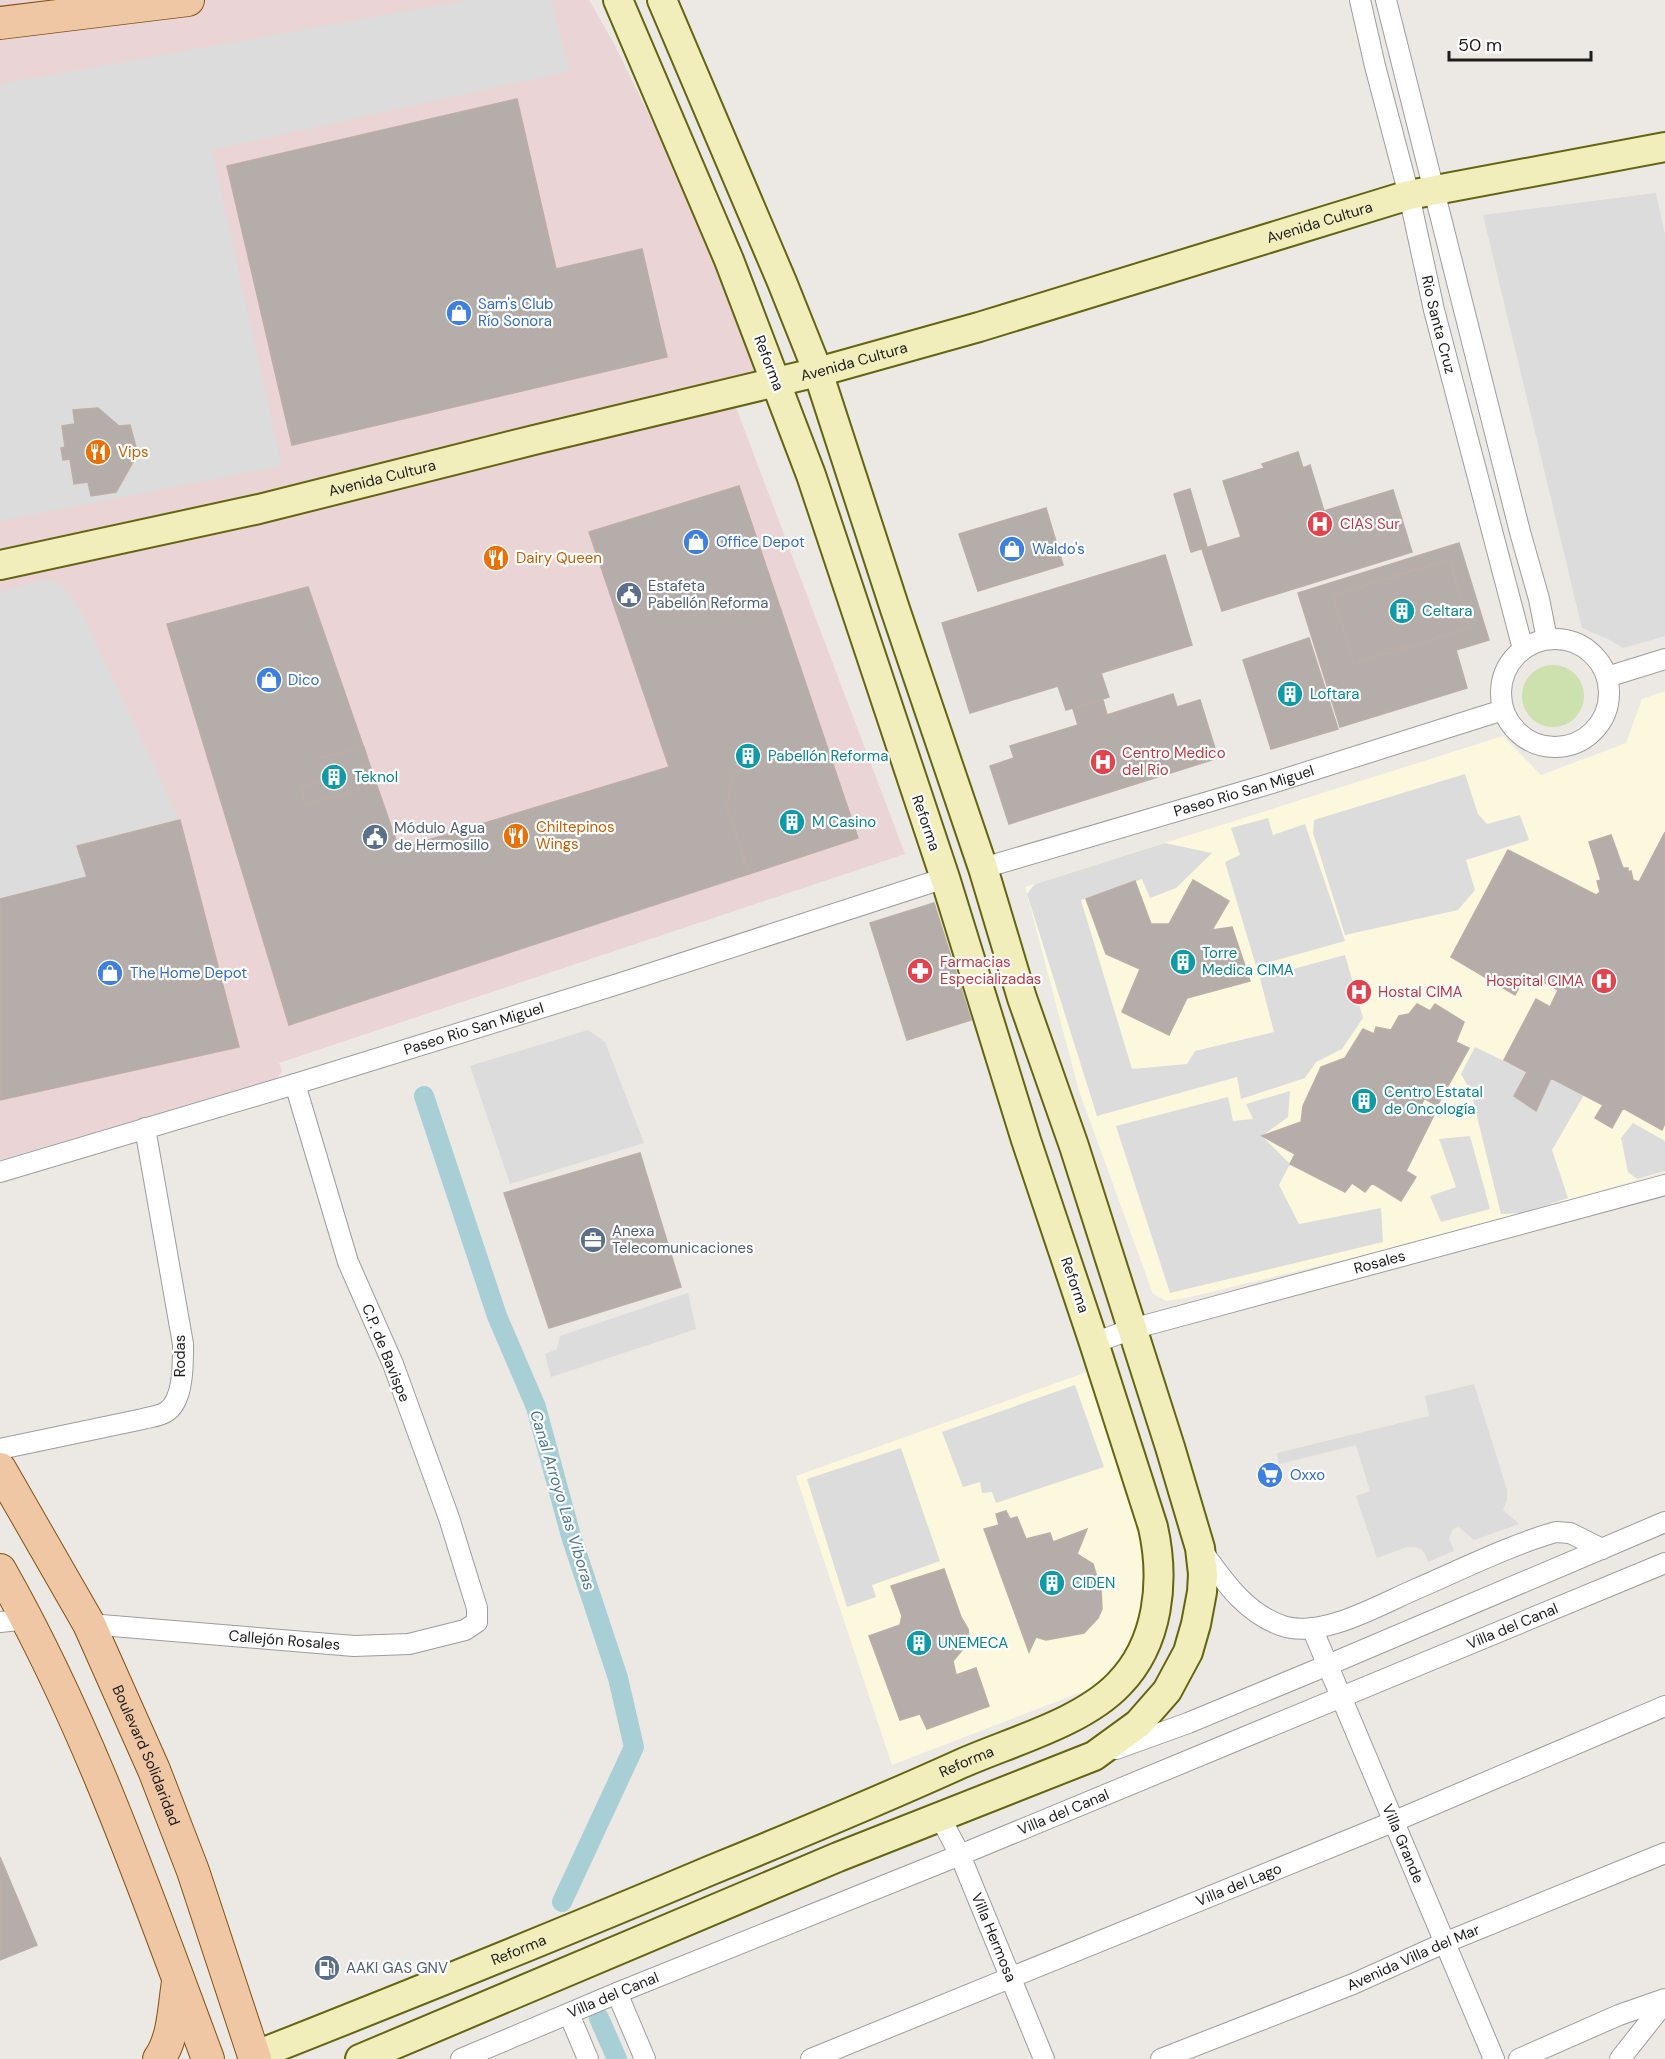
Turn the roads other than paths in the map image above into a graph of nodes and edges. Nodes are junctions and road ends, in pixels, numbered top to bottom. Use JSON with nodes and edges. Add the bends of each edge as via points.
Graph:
{"nodes":[{"id":1,"x":188,"y":0,"type":"edge"},
{"id":2,"x":618,"y":0,"type":"edge"},
{"id":3,"x":662,"y":0,"type":"edge"},
{"id":4,"x":1360,"y":0,"type":"edge"},
{"id":5,"x":1386,"y":0,"type":"edge"},
{"id":6,"x":0,"y":23,"type":"edge"},
{"id":7,"x":1665,"y":147,"type":"edge"},
{"id":8,"x":1422,"y":192,"type":"junction"},
{"id":9,"x":819,"y":372,"type":"junction"},
{"id":10,"x":777,"y":382,"type":"junction"},
{"id":11,"x":0,"y":565,"type":"edge"},
{"id":12,"x":1547,"y":639,"type":"junction"},
{"id":13,"x":1524,"y":649,"type":"junction"},
{"id":14,"x":1665,"y":659,"type":"edge"},
{"id":15,"x":1607,"y":677,"type":"junction"},
{"id":16,"x":1503,"y":710,"type":"junction"},
{"id":17,"x":904,"y":758,"type":"junction"},
{"id":18,"x":980,"y":861,"type":"junction"},
{"id":19,"x":948,"y":890,"type":"junction"},
{"id":20,"x":1022,"y":998,"type":"junction"},
{"id":21,"x":295,"y":1084,"type":"junction"},
{"id":22,"x":145,"y":1128,"type":"junction"},
{"id":23,"x":0,"y":1172,"type":"edge"},
{"id":24,"x":1665,"y":1185,"type":"edge"},
{"id":25,"x":1132,"y":1329,"type":"junction"},
{"id":26,"x":1094,"y":1343,"type":"junction"},
{"id":27,"x":0,"y":1449,"type":"edge"},
{"id":28,"x":0,"y":1469,"type":"edge"},
{"id":29,"x":1665,"y":1522,"type":"edge"},
{"id":30,"x":1200,"y":1548,"type":"junction"},
{"id":31,"x":1602,"y":1549,"type":"junction"},
{"id":32,"x":1665,"y":1563,"type":"edge"},
{"id":33,"x":0,"y":1570,"type":"edge"},
{"id":34,"x":14,"y":1620,"type":"edge"},
{"id":35,"x":477,"y":1622,"type":"joint"},
{"id":36,"x":89,"y":1624,"type":"junction"},
{"id":37,"x":1312,"y":1628,"type":"junction"},
{"id":38,"x":1328,"y":1665,"type":"junction"},
{"id":39,"x":1342,"y":1698,"type":"junction"},
{"id":40,"x":1665,"y":1706,"type":"edge"},
{"id":41,"x":1094,"y":1756,"type":"junction"},
{"id":42,"x":940,"y":1816,"type":"junction"},
{"id":43,"x":1395,"y":1821,"type":"junction"},
{"id":44,"x":822,"y":1824,"type":"junction"},
{"id":45,"x":1665,"y":1854,"type":"edge"},
{"id":46,"x":960,"y":1856,"type":"junction"},
{"id":47,"x":838,"y":1857,"type":"junction"},
{"id":48,"x":1444,"y":1943,"type":"junction"},
{"id":49,"x":178,"y":1978,"type":"junction"},
{"id":50,"x":1010,"y":1978,"type":"junction"},
{"id":51,"x":617,"y":1993,"type":"junction"},
{"id":52,"x":1665,"y":2000,"type":"edge"},
{"id":53,"x":569,"y":2014,"type":"junction"},
{"id":54,"x":252,"y":2058,"type":"edge"},
{"id":55,"x":159,"y":2059,"type":"edge"},
{"id":56,"x":208,"y":2059,"type":"edge"},
{"id":57,"x":360,"y":2059,"type":"edge"},
{"id":58,"x":461,"y":2059,"type":"edge"},
{"id":59,"x":588,"y":2059,"type":"edge"},
{"id":60,"x":645,"y":2059,"type":"edge"},
{"id":61,"x":811,"y":2059,"type":"edge"},
{"id":62,"x":1044,"y":2059,"type":"edge"},
{"id":63,"x":1161,"y":2059,"type":"edge"},
{"id":64,"x":1494,"y":2059,"type":"edge"},
{"id":65,"x":1519,"y":2059,"type":"edge"},
{"id":66,"x":1620,"y":2059,"type":"edge"}],
"edges":[{"from":1,"to":6,"type":"main road"},
{"from":2,"to":10,"type":"main road","name":"Reforma"},
{"from":3,"to":9,"type":"main road"},
{"from":4,"to":8,"type":"street","name":"Rio Santa Cruz","via":[[1375,66]]},
{"from":5,"to":8,"type":"street","name":"Rio Santa Cruz"},
{"from":7,"to":8,"type":"main road","name":"Avenida Cultura"},
{"from":8,"to":9,"type":"main road","name":"Avenida Cultura"},
{"from":8,"to":12,"type":"street","name":"Rio Santa Cruz"},
{"from":8,"to":13,"type":"street","name":"Rio Santa Cruz","via":[[1434,310]]},
{"from":9,"to":10,"type":"main road","name":"Avenida Cultura"},
{"from":9,"to":18,"type":"main road"},
{"from":10,"to":11,"type":"main road","name":"Avenida Cultura","via":[[259,509]]},
{"from":10,"to":17,"type":"main road","name":"Reforma"},
{"from":12,"to":13,"type":"street"},
{"from":12,"to":15,"type":"street","via":[[1566,640],[1584,647],[1598,660]]},
{"from":13,"to":16,"type":"street","via":[[1510,661],[1502,677]]},
{"from":14,"to":15,"type":"street"},
{"from":15,"to":16,"type":"street","via":[[1610,695],[1606,714],[1596,730],[1564,747],[1545,747],[1527,741],[1513,729]]},
{"from":16,"to":18,"type":"street","name":"Paseo Rio San Miguel","via":[[1269,784]]},
{"from":17,"to":18,"type":"main road","via":[[925,774],[957,855]]},
{"from":17,"to":19,"type":"main road","name":"Reforma"},
{"from":18,"to":20,"type":"main road"},
{"from":19,"to":20,"type":"main road","via":[[966,920],[997,997],[1002,1001]]},
{"from":19,"to":21,"type":"street","name":"Paseo Rio San Miguel","via":[[618,984]]},
{"from":19,"to":26,"type":"main road","name":"Reforma"},
{"from":20,"to":25,"type":"main road"},
{"from":21,"to":22,"type":"street","name":"Paseo Rio San Miguel"},
{"from":21,"to":35,"type":"street","name":"C.P. de Bavispe","via":[[348,1262],[393,1364],[445,1507],[477,1608]]},
{"from":22,"to":23,"type":"street","name":"Paseo Rio San Miguel"},
{"from":22,"to":27,"type":"street","name":"Rodas","via":[[183,1344],[183,1371],[173,1406],[165,1413],[143,1419]]},
{"from":24,"to":25,"type":"street","name":"Rosales"},
{"from":25,"to":26,"type":"street","name":"Rosales"},
{"from":25,"to":30,"type":"main road"},
{"from":26,"to":44,"type":"main road","name":"Reforma","via":[[1158,1548],[1157,1602],[1142,1653],[1118,1685],[1082,1712]]},
{"from":28,"to":36,"type":"main road","name":"Boulevard Solidaridad"},
{"from":29,"to":31,"type":"street"},
{"from":30,"to":37,"type":"street","via":[[1238,1598],[1257,1614],[1287,1627]]},
{"from":30,"to":41,"type":"main road","via":[[1202,1592],[1184,1660],[1158,1703],[1138,1724]]},
{"from":31,"to":37,"type":"street","via":[[1570,1533],[1556,1532],[1334,1624]]},
{"from":31,"to":38,"type":"street"},
{"from":32,"to":39,"type":"street","name":"Villa del Canal"},
{"from":33,"to":34,"type":"main road"},
{"from":34,"to":49,"type":"main road","via":[[87,1745],[141,1875]]},
{"from":35,"to":36,"type":"street","name":"Callejón Rosales","via":[[465,1630],[409,1644],[354,1646]]},
{"from":36,"to":54,"type":"main road","name":"Boulevard Solidaridad","via":[[154,1770],[193,1871]]},
{"from":37,"to":38,"type":"street","name":"Villa Grande"},
{"from":38,"to":39,"type":"street","name":"Villa Grande"},
{"from":38,"to":41,"type":"street","via":[[1188,1723]]},
{"from":39,"to":43,"type":"street","name":"Villa Grande"},
{"from":39,"to":46,"type":"street","name":"Villa del Canal"},
{"from":40,"to":43,"type":"street","name":"Villa del Lago"},
{"from":41,"to":42,"type":"main road"},
{"from":42,"to":46,"type":"street","name":"Villa Hermosa"},
{"from":42,"to":47,"type":"main road"},
{"from":43,"to":48,"type":"street","name":"Villa Grande"},
{"from":43,"to":50,"type":"street","name":"Villa del Lago"},
{"from":44,"to":47,"type":"main road"},
{"from":44,"to":54,"type":"main road","name":"Reforma"},
{"from":45,"to":48,"type":"street","name":"Avenida Villa del Mar"},
{"from":46,"to":50,"type":"street","name":"Villa Hermosa"},
{"from":46,"to":51,"type":"street","name":"Villa del Canal"},
{"from":47,"to":57,"type":"main road"},
{"from":48,"to":63,"type":"street","name":"Avenida Villa del Mar","via":[[1353,1984]]},
{"from":48,"to":64,"type":"street","name":"Villa Grande"},
{"from":49,"to":55,"type":"main road","via":[[171,2028]]},
{"from":49,"to":56,"type":"main road"},
{"from":50,"to":61,"type":"street","name":"Villa del Lago"},
{"from":50,"to":62,"type":"street","name":"Villa Hermosa"},
{"from":51,"to":53,"type":"street","name":"Villa del Canal"},
{"from":51,"to":60,"type":"street"},
{"from":52,"to":65,"type":"street","via":[[1619,2015]]},
{"from":52,"to":66,"type":"street"},
{"from":53,"to":58,"type":"street","name":"Villa del Canal"},
{"from":53,"to":59,"type":"street"}]}
